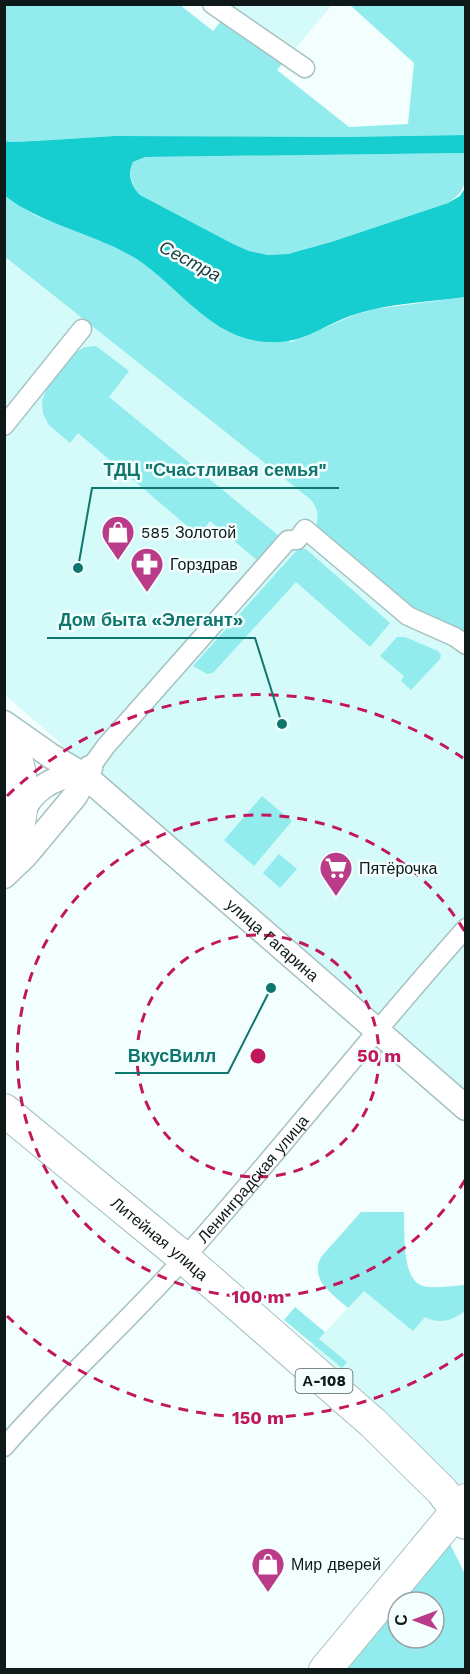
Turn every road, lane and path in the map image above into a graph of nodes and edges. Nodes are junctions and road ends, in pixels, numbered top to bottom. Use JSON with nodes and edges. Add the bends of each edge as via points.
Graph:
{"nodes":[{"id":1,"x":212,"y":4,"type":"edge"},
{"id":2,"x":305,"y":68,"type":"dead end"},
{"id":3,"x":82,"y":329,"type":"dead end"},
{"id":4,"x":7,"y":422,"type":"edge"},
{"id":5,"x":465,"y":645,"type":"edge"},
{"id":6,"x":4,"y":723,"type":"edge"},
{"id":7,"x":4,"y":732,"type":"edge"},
{"id":8,"x":84,"y":773,"type":"junction"},
{"id":9,"x":18,"y":825,"type":"junction"},
{"id":10,"x":4,"y":860,"type":"edge"},
{"id":11,"x":4,"y":876,"type":"edge"},
{"id":12,"x":465,"y":928,"type":"edge"},
{"id":13,"x":378,"y":1032,"type":"junction"},
{"id":14,"x":465,"y":1108,"type":"edge"},
{"id":15,"x":4,"y":1110,"type":"edge"},
{"id":16,"x":184,"y":1258,"type":"junction"},
{"id":17,"x":4,"y":1447,"type":"edge"},
{"id":18,"x":463,"y":1511,"type":"edge"},
{"id":19,"x":325,"y":1670,"type":"edge"}],
"edges":[{"from":1,"to":2,"type":"street"},
{"from":3,"to":4,"type":"street"},
{"from":5,"to":8,"type":"street","via":[[408,616],[305,529],[297,540],[288,540]]},
{"from":6,"to":8,"type":"street","name":"улица Гагарина","via":[[51,756]]},
{"from":7,"to":9,"type":"highway","via":[[20,772],[22,802]]},
{"from":8,"to":9,"type":"street","via":[[54,779],[40,788],[27,803]]},
{"from":8,"to":11,"type":"street","via":[[75,796]]},
{"from":8,"to":13,"type":"street","name":"улица Гагарина"},
{"from":9,"to":10,"type":"highway"},
{"from":12,"to":13,"type":"street","name":"Ленинградская улица"},
{"from":13,"to":14,"type":"street","name":"улица Гагарина"},
{"from":13,"to":16,"type":"street","name":"Ленинградская улица"},
{"from":15,"to":16,"type":"highway","name":"Литейная улица","number":"А-108"},
{"from":16,"to":17,"type":"street","name":"Ленинградская улица"},
{"from":16,"to":18,"type":"highway","name":"Литейная улица","number":"А-108","via":[[373,1423]]},
{"from":18,"to":19,"type":"highway"}]}
